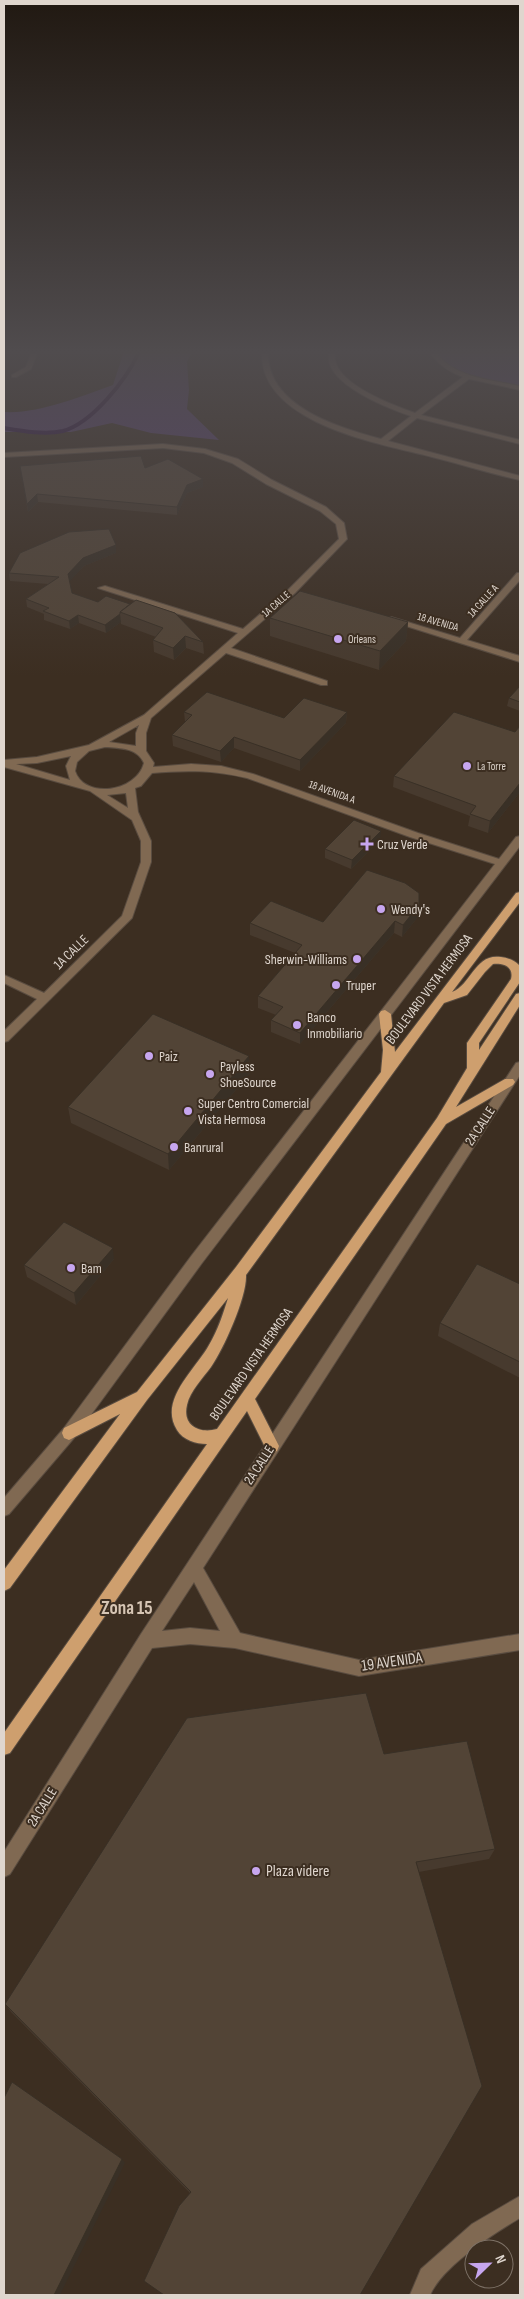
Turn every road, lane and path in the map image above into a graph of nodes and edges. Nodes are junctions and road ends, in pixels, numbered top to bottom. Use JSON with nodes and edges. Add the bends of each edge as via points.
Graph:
{"nodes":[{"id":1,"x":235,"y":461,"type":"edge"},
{"id":2,"x":456,"y":461,"type":"edge"},
{"id":3,"x":520,"y":478,"type":"edge"},
{"id":4,"x":520,"y":575,"type":"edge"},
{"id":5,"x":102,"y":588,"type":"dead end"},
{"id":6,"x":292,"y":591,"type":"junction"},
{"id":7,"x":301,"y":594,"type":"edge"},
{"id":8,"x":386,"y":619,"type":"edge"},
{"id":9,"x":244,"y":632,"type":"junction"},
{"id":10,"x":462,"y":641,"type":"junction"},
{"id":11,"x":224,"y":649,"type":"junction"},
{"id":12,"x":520,"y":659,"type":"edge"},
{"id":13,"x":324,"y":683,"type":"dead end"},
{"id":14,"x":147,"y":717,"type":"junction"},
{"id":15,"x":92,"y":746,"type":"junction"},
{"id":16,"x":140,"y":751,"type":"junction"},
{"id":17,"x":81,"y":752,"type":"junction"},
{"id":18,"x":4,"y":763,"type":"edge"},
{"id":19,"x":150,"y":770,"type":"junction"},
{"id":20,"x":83,"y":787,"type":"junction"},
{"id":21,"x":130,"y":788,"type":"junction"},
{"id":22,"x":94,"y":790,"type":"junction"},
{"id":23,"x":137,"y":819,"type":"junction"},
{"id":24,"x":520,"y":839,"type":"edge"},
{"id":25,"x":502,"y":863,"type":"junction"},
{"id":26,"x":520,"y":895,"type":"edge"},
{"id":27,"x":4,"y":979,"type":"edge"},
{"id":28,"x":520,"y":997,"type":"edge"},
{"id":29,"x":45,"y":998,"type":"junction"},
{"id":30,"x":439,"y":1001,"type":"junction"},
{"id":31,"x":386,"y":1014,"type":"junction"},
{"id":32,"x":4,"y":1038,"type":"edge"},
{"id":33,"x":520,"y":1066,"type":"edge"},
{"id":34,"x":473,"y":1068,"type":"junction"},
{"id":35,"x":383,"y":1078,"type":"junction"},
{"id":36,"x":509,"y":1082,"type":"junction"},
{"id":37,"x":441,"y":1121,"type":"junction"},
{"id":38,"x":242,"y":1271,"type":"junction"},
{"id":39,"x":142,"y":1396,"type":"junction"},
{"id":40,"x":247,"y":1398,"type":"junction"},
{"id":41,"x":69,"y":1433,"type":"junction"},
{"id":42,"x":220,"y":1436,"type":"junction"},
{"id":43,"x":272,"y":1446,"type":"junction"},
{"id":44,"x":4,"y":1510,"type":"edge"},
{"id":45,"x":194,"y":1567,"type":"junction"},
{"id":46,"x":4,"y":1583,"type":"edge"},
{"id":47,"x":147,"y":1640,"type":"junction"},
{"id":48,"x":235,"y":1640,"type":"junction"},
{"id":49,"x":520,"y":1642,"type":"edge"},
{"id":50,"x":4,"y":1747,"type":"edge"},
{"id":51,"x":4,"y":1868,"type":"edge"},
{"id":52,"x":520,"y":2206,"type":"edge"},
{"id":53,"x":420,"y":2295,"type":"edge"}],
"edges":[{"from":1,"to":6,"type":"street","name":"1A CALLE","via":[[334,516],[340,523],[343,538]]},
{"from":2,"to":3,"type":"street"},
{"from":4,"to":10,"type":"street","name":"1A CALLE A"},
{"from":5,"to":9,"type":"street"},
{"from":6,"to":7,"type":"street"},
{"from":6,"to":9,"type":"street","name":"1A CALLE"},
{"from":8,"to":10,"type":"street","name":"18 AVENIDA"},
{"from":9,"to":11,"type":"street","name":"1A CALLE"},
{"from":10,"to":12,"type":"street","name":"18 AVENIDA"},
{"from":11,"to":13,"type":"street"},
{"from":11,"to":14,"type":"street","name":"1A CALLE"},
{"from":14,"to":15,"type":"street","name":"1A CALLE"},
{"from":14,"to":16,"type":"street","via":[[141,733]]},
{"from":15,"to":16,"type":"street","via":[[118,744]]},
{"from":15,"to":17,"type":"street"},
{"from":16,"to":19,"type":"street","via":[[150,763]]},
{"from":17,"to":18,"type":"street"},
{"from":17,"to":20,"type":"street","via":[[74,758],[70,774]]},
{"from":18,"to":20,"type":"street"},
{"from":19,"to":21,"type":"street","via":[[147,777]]},
{"from":19,"to":25,"type":"street","name":"18 AVENIDA A","via":[[190,767],[221,769],[250,776]]},
{"from":20,"to":22,"type":"street"},
{"from":21,"to":22,"type":"street","via":[[106,792]]},
{"from":21,"to":23,"type":"street","name":"1A CALLE","via":[[130,804]]},
{"from":22,"to":23,"type":"street"},
{"from":23,"to":29,"type":"street","name":"1A CALLE","via":[[146,841],[146,862],[127,918]]},
{"from":24,"to":25,"type":"street"},
{"from":25,"to":31,"type":"street"},
{"from":26,"to":30,"type":"main road","name":"BOULEVARD VISTA HERMOSA"},
{"from":27,"to":29,"type":"street"},
{"from":28,"to":34,"type":"main road","name":"BOULEVARD VISTA HERMOSA"},
{"from":29,"to":32,"type":"street","name":"1A CALLE"},
{"from":30,"to":34,"type":"main road","via":[[464,991],[482,966],[494,960],[510,963],[516,969],[516,980],[473,1043]]},
{"from":30,"to":35,"type":"main road","name":"BOULEVARD VISTA HERMOSA"},
{"from":31,"to":35,"type":"main road","via":[[388,1064]]},
{"from":31,"to":41,"type":"street","via":[[197,1258]]},
{"from":33,"to":36,"type":"street","name":"2A CALLE"},
{"from":34,"to":37,"type":"main road","name":"BOULEVARD VISTA HERMOSA"},
{"from":35,"to":38,"type":"main road","name":"BOULEVARD VISTA HERMOSA"},
{"from":36,"to":37,"type":"main road"},
{"from":36,"to":43,"type":"street","name":"2A CALLE"},
{"from":37,"to":40,"type":"main road","name":"BOULEVARD VISTA HERMOSA"},
{"from":38,"to":39,"type":"main road","name":"BOULEVARD VISTA HERMOSA"},
{"from":38,"to":42,"type":"main road","via":[[230,1314],[214,1350],[179,1408],[181,1422],[189,1433],[201,1438]]},
{"from":39,"to":41,"type":"main road"},
{"from":39,"to":46,"type":"main road","name":"BOULEVARD VISTA HERMOSA"},
{"from":40,"to":42,"type":"main road","name":"BOULEVARD VISTA HERMOSA"},
{"from":40,"to":43,"type":"main road"},
{"from":41,"to":44,"type":"street"},
{"from":42,"to":50,"type":"main road","name":"BOULEVARD VISTA HERMOSA"},
{"from":43,"to":45,"type":"street","name":"2A CALLE"},
{"from":45,"to":47,"type":"street","name":"2A CALLE"},
{"from":45,"to":48,"type":"street"},
{"from":47,"to":48,"type":"street","name":"19 AVENIDA","via":[[190,1636]]},
{"from":47,"to":51,"type":"street","name":"2A CALLE"},
{"from":48,"to":49,"type":"street","name":"19 AVENIDA","via":[[359,1668]]},
{"from":52,"to":53,"type":"street","via":[[479,2231],[428,2276]]}]}
